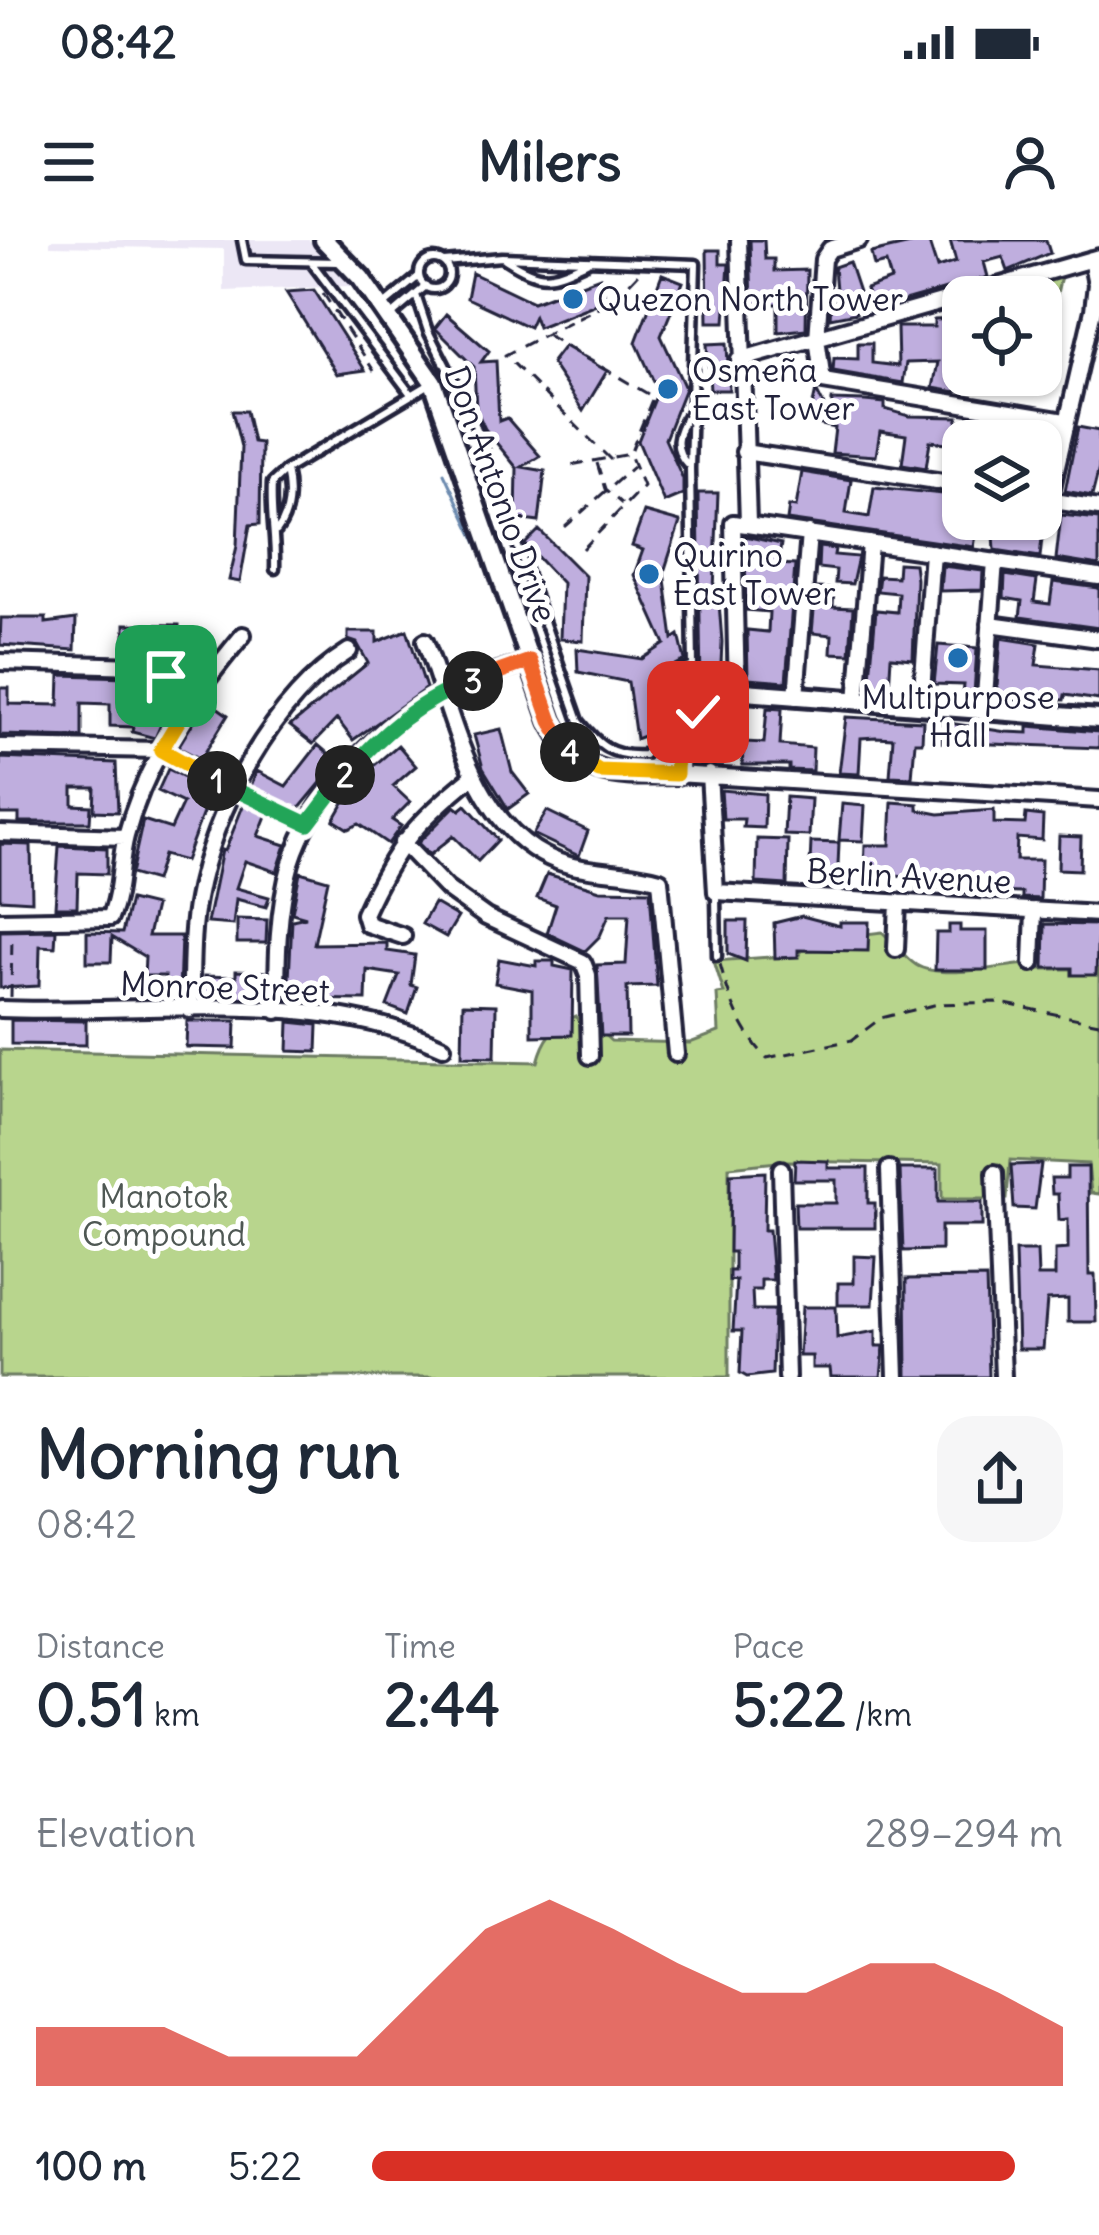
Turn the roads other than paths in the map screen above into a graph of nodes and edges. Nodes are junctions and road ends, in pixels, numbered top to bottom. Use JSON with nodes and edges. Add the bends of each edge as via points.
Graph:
{"nodes":[{"id":1,"x":242,"y":240,"type":"edge"},
{"id":2,"x":324,"y":240,"type":"edge"},
{"id":3,"x":739,"y":240,"type":"edge"},
{"id":4,"x":859,"y":240,"type":"edge"},
{"id":5,"x":502,"y":257,"type":"junction"},
{"id":6,"x":1095,"y":258,"type":"edge"},
{"id":7,"x":593,"y":259,"type":"junction"},
{"id":8,"x":306,"y":262,"type":"junction"},
{"id":9,"x":348,"y":262,"type":"junction"},
{"id":10,"x":444,"y":262,"type":"junction"},
{"id":11,"x":419,"y":275,"type":"junction"},
{"id":12,"x":426,"y":286,"type":"junction"},
{"id":13,"x":416,"y":295,"type":"junction"},
{"id":14,"x":386,"y":312,"type":"junction"},
{"id":15,"x":817,"y":338,"type":"junction"},
{"id":16,"x":740,"y":360,"type":"junction"},
{"id":17,"x":433,"y":382,"type":"junction"},
{"id":18,"x":411,"y":394,"type":"junction"},
{"id":19,"x":692,"y":410,"type":"junction"},
{"id":20,"x":1065,"y":421,"type":"junction"},
{"id":21,"x":1062,"y":433,"type":"edge"},
{"id":22,"x":744,"y":452,"type":"junction"},
{"id":23,"x":690,"y":468,"type":"junction"},
{"id":24,"x":286,"y":470,"type":"junction"},
{"id":25,"x":942,"y":482,"type":"edge"},
{"id":26,"x":1062,"y":503,"type":"edge"},
{"id":27,"x":1099,"y":508,"type":"edge"},
{"id":28,"x":748,"y":523,"type":"junction"},
{"id":29,"x":277,"y":531,"type":"junction"},
{"id":30,"x":809,"y":533,"type":"junction"},
{"id":31,"x":870,"y":542,"type":"junction"},
{"id":32,"x":932,"y":552,"type":"junction"},
{"id":33,"x":995,"y":561,"type":"junction"},
{"id":34,"x":274,"y":569,"type":"dead end"},
{"id":35,"x":1099,"y":577,"type":"edge"},
{"id":36,"x":990,"y":623,"type":"junction"},
{"id":37,"x":243,"y":635,"type":"dead end"},
{"id":38,"x":1099,"y":639,"type":"edge"},
{"id":39,"x":424,"y":641,"type":"dead end"},
{"id":40,"x":349,"y":651,"type":"dead end"},
{"id":41,"x":530,"y":661,"type":"junction"},
{"id":42,"x":0,"y":662,"type":"edge"},
{"id":43,"x":693,"y":666,"type":"junction"},
{"id":44,"x":444,"y":691,"type":"junction"},
{"id":45,"x":737,"y":692,"type":"junction"},
{"id":46,"x":194,"y":695,"type":"junction"},
{"id":47,"x":796,"y":697,"type":"junction"},
{"id":48,"x":857,"y":701,"type":"junction"},
{"id":49,"x":921,"y":705,"type":"junction"},
{"id":50,"x":984,"y":710,"type":"junction"},
{"id":51,"x":680,"y":715,"type":"junction"},
{"id":52,"x":1099,"y":719,"type":"edge"},
{"id":53,"x":0,"y":747,"type":"edge"},
{"id":54,"x":161,"y":750,"type":"junction"},
{"id":55,"x":676,"y":774,"type":"junction"},
{"id":56,"x":709,"y":774,"type":"junction"},
{"id":57,"x":473,"y":776,"type":"junction"},
{"id":58,"x":232,"y":790,"type":"junction"},
{"id":59,"x":1099,"y":800,"type":"edge"},
{"id":60,"x":0,"y":833,"type":"edge"},
{"id":61,"x":125,"y":837,"type":"junction"},
{"id":62,"x":402,"y":842,"type":"junction"},
{"id":63,"x":716,"y":892,"type":"junction"},
{"id":64,"x":898,"y":902,"type":"junction"},
{"id":65,"x":1034,"y":910,"type":"junction"},
{"id":66,"x":1099,"y":914,"type":"edge"},
{"id":67,"x":6,"y":921,"type":"edge"},
{"id":68,"x":403,"y":937,"type":"dead end"},
{"id":69,"x":896,"y":950,"type":"dead end"},
{"id":70,"x":717,"y":956,"type":"road end"},
{"id":71,"x":1032,"y":963,"type":"dead end"},
{"id":72,"x":5,"y":1009,"type":"edge"},
{"id":73,"x":190,"y":1010,"type":"junction"},
{"id":74,"x":277,"y":1011,"type":"junction"},
{"id":75,"x":443,"y":1047,"type":"dead end"},
{"id":76,"x":676,"y":1054,"type":"dead end"},
{"id":77,"x":590,"y":1056,"type":"dead end"},
{"id":78,"x":781,"y":1169,"type":"dead end"},
{"id":79,"x":889,"y":1169,"type":"dead end"},
{"id":80,"x":995,"y":1173,"type":"dead end"},
{"id":81,"x":787,"y":1377,"type":"edge"},
{"id":82,"x":896,"y":1377,"type":"edge"},
{"id":83,"x":1003,"y":1377,"type":"edge"}],
"edges":[{"from":1,"to":8,"type":"lane","via":[[246,260]]},
{"from":2,"to":9,"type":"street","name":"Don Antonio Drive"},
{"from":3,"to":16,"type":"street"},
{"from":4,"to":15,"type":"street","via":[[823,259]]},
{"from":5,"to":7,"type":"lane"},
{"from":5,"to":7,"type":"lane","via":[[535,277]]},
{"from":5,"to":10,"type":"lane"},
{"from":6,"to":15,"type":"street"},
{"from":6,"to":20,"type":"street","via":[[1093,310]]},
{"from":7,"to":19,"type":"lane","via":[[696,264]]},
{"from":8,"to":9,"type":"lane"},
{"from":8,"to":18,"type":"lane"},
{"from":9,"to":14,"type":"street","name":"Don Antonio Drive"},
{"from":10,"to":11,"type":"lane","via":[[427,260]]},
{"from":10,"to":12,"type":"lane","via":[[446,283]]},
{"from":11,"to":12,"type":"lane"},
{"from":11,"to":14,"type":"lane"},
{"from":12,"to":13,"type":"lane"},
{"from":13,"to":14,"type":"lane"},
{"from":13,"to":51,"type":"lane","via":[[472,418],[580,721],[621,757],[644,755]]},
{"from":14,"to":17,"type":"street","name":"Don Antonio Drive"},
{"from":15,"to":16,"type":"street"},
{"from":15,"to":20,"type":"street","via":[[820,373],[831,385]]},
{"from":16,"to":22,"type":"street"},
{"from":17,"to":18,"type":"lane"},
{"from":17,"to":41,"type":"street","name":"Don Antonio Drive"},
{"from":18,"to":24,"type":"lane"},
{"from":19,"to":23,"type":"lane"},
{"from":19,"to":23,"type":"lane","via":[[676,440]]},
{"from":20,"to":21,"type":"street"},
{"from":22,"to":25,"type":"street"},
{"from":22,"to":28,"type":"street"},
{"from":23,"to":43,"type":"lane"},
{"from":24,"to":29,"type":"lane","via":[[286,520]]},
{"from":24,"to":29,"type":"lane","via":[[272,483],[269,518]]},
{"from":26,"to":27,"type":"street"},
{"from":28,"to":30,"type":"street"},
{"from":28,"to":45,"type":"street","via":[[730,527]]},
{"from":29,"to":34,"type":"lane"},
{"from":30,"to":31,"type":"street"},
{"from":30,"to":47,"type":"street"},
{"from":31,"to":32,"type":"street"},
{"from":31,"to":48,"type":"street"},
{"from":32,"to":33,"type":"street"},
{"from":32,"to":49,"type":"street"},
{"from":33,"to":35,"type":"street"},
{"from":33,"to":36,"type":"street"},
{"from":36,"to":38,"type":"street"},
{"from":36,"to":50,"type":"street"},
{"from":37,"to":46,"type":"street"},
{"from":39,"to":44,"type":"street"},
{"from":40,"to":58,"type":"street","via":[[277,721]]},
{"from":41,"to":44,"type":"street"},
{"from":41,"to":55,"type":"street","name":"Don Antonio Drive","via":[[551,721],[577,760],[626,775]]},
{"from":42,"to":46,"type":"street","via":[[138,666]]},
{"from":43,"to":51,"type":"lane"},
{"from":43,"to":51,"type":"lane","via":[[660,688]]},
{"from":44,"to":57,"type":"street"},
{"from":44,"to":74,"type":"street","via":[[384,733],[308,824],[283,904]]},
{"from":45,"to":47,"type":"street"},
{"from":45,"to":55,"type":"street","via":[[685,727]]},
{"from":46,"to":54,"type":"street"},
{"from":47,"to":48,"type":"street"},
{"from":48,"to":49,"type":"street"},
{"from":49,"to":50,"type":"street"},
{"from":50,"to":52,"type":"street"},
{"from":53,"to":54,"type":"street"},
{"from":54,"to":58,"type":"street"},
{"from":54,"to":61,"type":"street"},
{"from":55,"to":56,"type":"street"},
{"from":56,"to":59,"type":"street"},
{"from":56,"to":63,"type":"street"},
{"from":57,"to":62,"type":"street"},
{"from":57,"to":76,"type":"street","via":[[523,840],[561,862],[660,880]]},
{"from":58,"to":73,"type":"street","via":[[196,901]]},
{"from":60,"to":61,"type":"street"},
{"from":61,"to":67,"type":"street","via":[[110,918]]},
{"from":62,"to":68,"type":"street","via":[[363,920]]},
{"from":62,"to":77,"type":"street","via":[[486,917],[583,962]]},
{"from":63,"to":64,"type":"street","name":"Berlin Avenue"},
{"from":63,"to":70,"type":"lane"},
{"from":64,"to":65,"type":"street","name":"Berlin Avenue"},
{"from":64,"to":69,"type":"street"},
{"from":65,"to":66,"type":"street","name":"Berlin Avenue"},
{"from":65,"to":71,"type":"street"},
{"from":72,"to":73,"type":"street","name":"Monroe Street"},
{"from":73,"to":74,"type":"street","name":"Monroe Street"},
{"from":74,"to":75,"type":"street","name":"Monroe Street","via":[[361,1019]]},
{"from":78,"to":81,"type":"street"},
{"from":79,"to":82,"type":"street"},
{"from":80,"to":83,"type":"street"}]}
